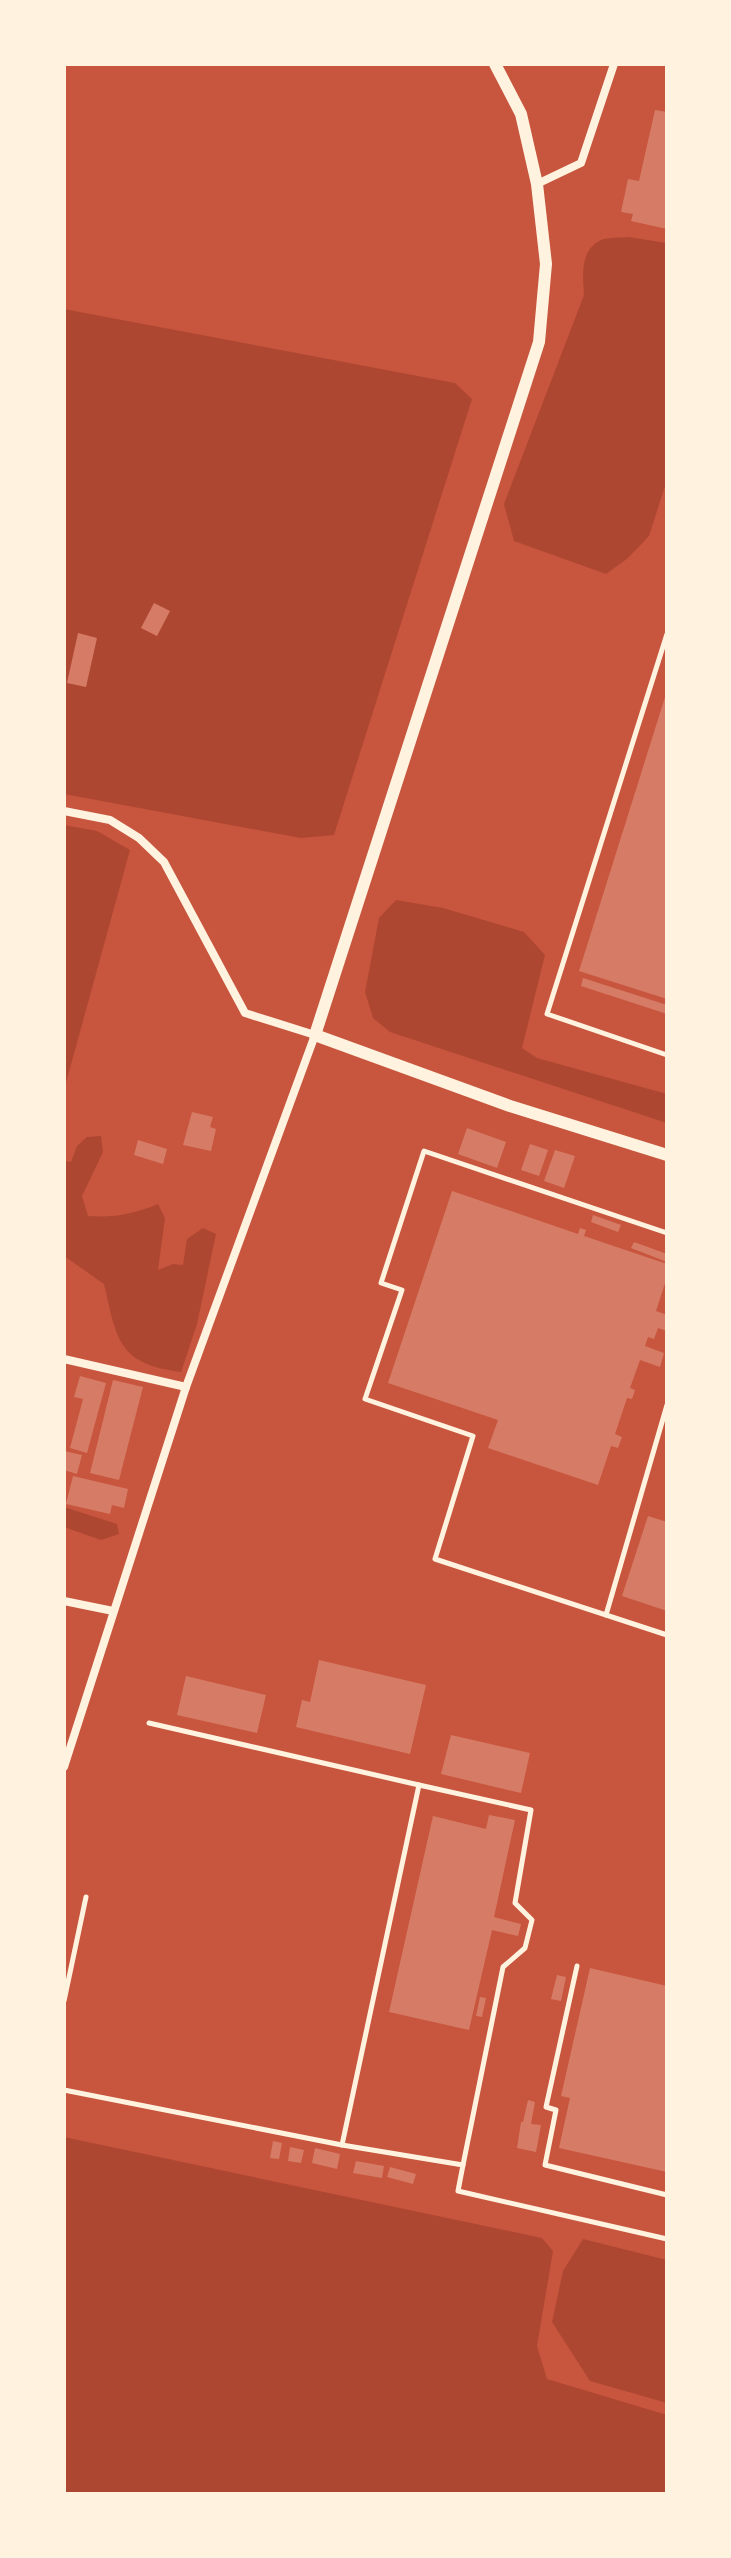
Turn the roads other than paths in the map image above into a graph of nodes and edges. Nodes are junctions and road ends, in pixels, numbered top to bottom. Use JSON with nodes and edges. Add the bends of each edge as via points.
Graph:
{"nodes":[{"id":1,"x":495,"y":64,"type":"edge"},
{"id":2,"x":614,"y":64,"type":"edge"},
{"id":3,"x":537,"y":184,"type":"junction"},
{"id":4,"x":667,"y":634,"type":"edge"},
{"id":5,"x":64,"y":811,"type":"edge"},
{"id":6,"x":315,"y":1035,"type":"junction"},
{"id":7,"x":667,"y":1055,"type":"edge"},
{"id":8,"x":667,"y":1155,"type":"edge"},
{"id":9,"x":667,"y":1233,"type":"edge"},
{"id":10,"x":64,"y":1359,"type":"edge"},
{"id":11,"x":186,"y":1387,"type":"junction"},
{"id":12,"x":667,"y":1405,"type":"edge"},
{"id":13,"x":64,"y":1601,"type":"edge"},
{"id":14,"x":113,"y":1611,"type":"junction"},
{"id":15,"x":606,"y":1615,"type":"junction"},
{"id":16,"x":667,"y":1635,"type":"edge"},
{"id":17,"x":149,"y":1723,"type":"dead end"},
{"id":18,"x":64,"y":1767,"type":"edge"},
{"id":19,"x":419,"y":1785,"type":"junction"},
{"id":20,"x":86,"y":1897,"type":"dead end"},
{"id":21,"x":577,"y":1966,"type":"dead end"},
{"id":22,"x":64,"y":2001,"type":"edge"},
{"id":23,"x":64,"y":2090,"type":"edge"},
{"id":24,"x":342,"y":2145,"type":"junction"},
{"id":25,"x":463,"y":2165,"type":"junction"},
{"id":26,"x":667,"y":2195,"type":"edge"},
{"id":27,"x":667,"y":2239,"type":"edge"}],
"edges":[{"from":1,"to":3,"type":"street","via":[[521,114]]},
{"from":2,"to":3,"type":"street","via":[[581,163]]},
{"from":3,"to":6,"type":"street","via":[[546,264],[539,342]]},
{"from":4,"to":7,"type":"lane","via":[[547,1014]]},
{"from":5,"to":6,"type":"street","via":[[110,820],[164,862],[245,1013]]},
{"from":6,"to":8,"type":"street","via":[[510,1106]]},
{"from":6,"to":11,"type":"street"},
{"from":9,"to":15,"type":"lane","via":[[424,1151],[381,1283],[402,1290],[365,1399],[473,1436],[435,1559]]},
{"from":10,"to":11,"type":"street"},
{"from":11,"to":14,"type":"street"},
{"from":12,"to":15,"type":"lane"},
{"from":13,"to":14,"type":"street"},
{"from":14,"to":18,"type":"street"},
{"from":15,"to":16,"type":"lane"},
{"from":17,"to":19,"type":"lane"},
{"from":19,"to":24,"type":"lane"},
{"from":19,"to":25,"type":"lane","via":[[531,1810],[515,1903],[532,1920],[525,1948],[503,1967]]},
{"from":20,"to":22,"type":"lane"},
{"from":21,"to":26,"type":"lane","via":[[546,2107],[556,2110],[545,2165]]},
{"from":23,"to":24,"type":"lane"},
{"from":24,"to":25,"type":"lane"},
{"from":25,"to":27,"type":"lane","via":[[458,2191]]}]}
